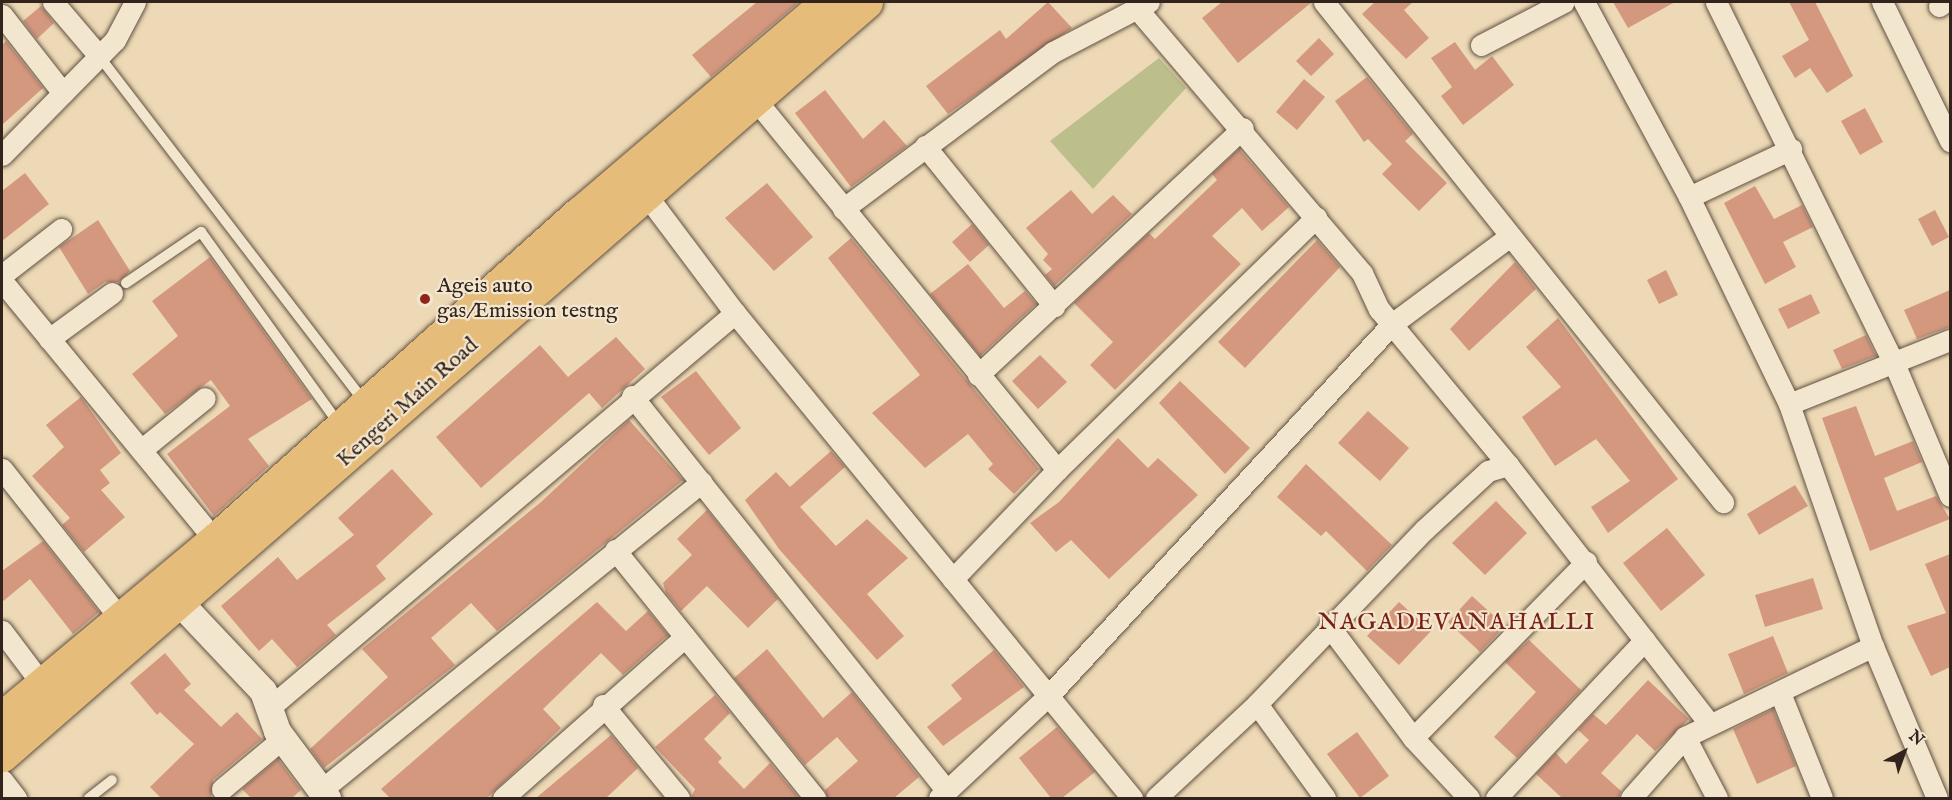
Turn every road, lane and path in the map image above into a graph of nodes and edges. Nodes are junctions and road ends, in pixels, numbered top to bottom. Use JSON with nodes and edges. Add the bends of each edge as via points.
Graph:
{"nodes":[{"id":1,"x":53,"y":2,"type":"edge"},
{"id":2,"x":135,"y":2,"type":"edge"},
{"id":3,"x":827,"y":2,"type":"edge"},
{"id":4,"x":866,"y":2,"type":"edge"},
{"id":5,"x":1324,"y":2,"type":"edge"},
{"id":6,"x":1564,"y":2,"type":"edge"},
{"id":7,"x":1584,"y":2,"type":"edge"},
{"id":8,"x":1716,"y":2,"type":"edge"},
{"id":9,"x":1882,"y":2,"type":"edge"},
{"id":10,"x":1144,"y":6,"type":"edge"},
{"id":11,"x":2,"y":15,"type":"edge"},
{"id":12,"x":1480,"y":45,"type":"dead end"},
{"id":13,"x":99,"y":56,"type":"junction"},
{"id":14,"x":63,"y":93,"type":"junction"},
{"id":15,"x":754,"y":98,"type":"junction"},
{"id":16,"x":1244,"y":128,"type":"junction"},
{"id":17,"x":1950,"y":141,"type":"edge"},
{"id":18,"x":925,"y":146,"type":"junction"},
{"id":19,"x":3,"y":149,"type":"edge"},
{"id":20,"x":1791,"y":149,"type":"junction"},
{"id":21,"x":637,"y":182,"type":"junction"},
{"id":22,"x":1689,"y":197,"type":"junction"},
{"id":23,"x":843,"y":209,"type":"junction"},
{"id":24,"x":1317,"y":217,"type":"junction"},
{"id":25,"x":61,"y":229,"type":"dead end"},
{"id":26,"x":1510,"y":236,"type":"junction"},
{"id":27,"x":2,"y":275,"type":"edge"},
{"id":28,"x":2,"y":281,"type":"edge"},
{"id":29,"x":119,"y":288,"type":"joint"},
{"id":30,"x":1054,"y":306,"type":"junction"},
{"id":31,"x":735,"y":313,"type":"junction"},
{"id":32,"x":1392,"y":324,"type":"junction"},
{"id":33,"x":49,"y":339,"type":"junction"},
{"id":34,"x":1950,"y":340,"type":"edge"},
{"id":35,"x":1894,"y":363,"type":"junction"},
{"id":36,"x":978,"y":375,"type":"junction"},
{"id":37,"x":632,"y":396,"type":"junction"},
{"id":38,"x":205,"y":398,"type":"dead end"},
{"id":39,"x":367,"y":404,"type":"junction"},
{"id":40,"x":1789,"y":404,"type":"junction"},
{"id":41,"x":341,"y":427,"type":"junction"},
{"id":42,"x":141,"y":450,"type":"junction"},
{"id":43,"x":1508,"y":465,"type":"junction"},
{"id":44,"x":2,"y":470,"type":"edge"},
{"id":45,"x":1057,"y":470,"type":"junction"},
{"id":46,"x":701,"y":482,"type":"junction"},
{"id":47,"x":1950,"y":496,"type":"edge"},
{"id":48,"x":1723,"y":502,"type":"dead end"},
{"id":49,"x":215,"y":540,"type":"junction"},
{"id":50,"x":615,"y":550,"type":"junction"},
{"id":51,"x":1586,"y":562,"type":"junction"},
{"id":52,"x":953,"y":579,"type":"junction"},
{"id":53,"x":180,"y":603,"type":"junction"},
{"id":54,"x":119,"y":617,"type":"junction"},
{"id":55,"x":1329,"y":626,"type":"junction"},
{"id":56,"x":2,"y":631,"type":"edge"},
{"id":57,"x":686,"y":637,"type":"junction"},
{"id":58,"x":1645,"y":639,"type":"junction"},
{"id":59,"x":1873,"y":646,"type":"junction"},
{"id":60,"x":42,"y":684,"type":"junction"},
{"id":61,"x":1780,"y":693,"type":"junction"},
{"id":62,"x":1050,"y":694,"type":"junction"},
{"id":63,"x":1257,"y":704,"type":"junction"},
{"id":64,"x":603,"y":705,"type":"junction"},
{"id":65,"x":269,"y":708,"type":"junction"},
{"id":66,"x":2,"y":718,"type":"edge"},
{"id":67,"x":1709,"y":723,"type":"junction"},
{"id":68,"x":1685,"y":737,"type":"junction"},
{"id":69,"x":283,"y":738,"type":"junction"},
{"id":70,"x":1413,"y":738,"type":"junction"},
{"id":71,"x":2,"y":755,"type":"edge"},
{"id":72,"x":2,"y":780,"type":"edge"},
{"id":73,"x":112,"y":780,"type":"dead end"},
{"id":74,"x":222,"y":789,"type":"dead end"},
{"id":75,"x":324,"y":795,"type":"edge"},
{"id":76,"x":943,"y":795,"type":"edge"},
{"id":77,"x":16,"y":798,"type":"edge"},
{"id":78,"x":89,"y":798,"type":"edge"},
{"id":79,"x":505,"y":798,"type":"edge"},
{"id":80,"x":680,"y":798,"type":"edge"},
{"id":81,"x":815,"y":798,"type":"edge"},
{"id":82,"x":1132,"y":798,"type":"edge"},
{"id":83,"x":1156,"y":798,"type":"edge"},
{"id":84,"x":1325,"y":798,"type":"edge"},
{"id":85,"x":1469,"y":798,"type":"edge"},
{"id":86,"x":1496,"y":798,"type":"edge"},
{"id":87,"x":1631,"y":798,"type":"edge"},
{"id":88,"x":1717,"y":798,"type":"edge"},
{"id":89,"x":1822,"y":798,"type":"edge"},
{"id":90,"x":1937,"y":798,"type":"edge"}],
"edges":[{"from":1,"to":13,"type":"street"},
{"from":2,"to":13,"type":"street","via":[[132,14]]},
{"from":3,"to":21,"type":"main road","name":"Kengeri Main Road"},
{"from":4,"to":15,"type":"main road","name":"Kengeri Main Road"},
{"from":5,"to":26,"type":"street"},
{"from":6,"to":12,"type":"street"},
{"from":7,"to":22,"type":"street"},
{"from":8,"to":20,"type":"street"},
{"from":9,"to":17,"type":"street"},
{"from":10,"to":16,"type":"street"},
{"from":10,"to":18,"type":"street","via":[[1053,52]]},
{"from":11,"to":14,"type":"street"},
{"from":13,"to":14,"type":"street"},
{"from":13,"to":39,"type":"lane"},
{"from":14,"to":19,"type":"street"},
{"from":15,"to":21,"type":"main road","name":"Kengeri Main Road"},
{"from":15,"to":23,"type":"street"},
{"from":16,"to":24,"type":"street"},
{"from":16,"to":30,"type":"street"},
{"from":18,"to":23,"type":"street"},
{"from":18,"to":30,"type":"street"},
{"from":20,"to":22,"type":"street"},
{"from":20,"to":35,"type":"street"},
{"from":21,"to":31,"type":"street"},
{"from":21,"to":39,"type":"main road","name":"Kengeri Main Road"},
{"from":21,"to":53,"type":"main road","name":"Kengeri Main Road"},
{"from":22,"to":40,"type":"street"},
{"from":23,"to":36,"type":"street"},
{"from":24,"to":32,"type":"street","via":[[1362,273]]},
{"from":24,"to":45,"type":"street"},
{"from":25,"to":27,"type":"street"},
{"from":26,"to":32,"type":"street"},
{"from":26,"to":48,"type":"street"},
{"from":28,"to":33,"type":"street"},
{"from":29,"to":33,"type":"street"},
{"from":29,"to":41,"type":"lane","via":[[201,232]]},
{"from":30,"to":36,"type":"street"},
{"from":31,"to":37,"type":"street"},
{"from":31,"to":52,"type":"street"},
{"from":32,"to":43,"type":"street"},
{"from":32,"to":62,"type":"street"},
{"from":33,"to":42,"type":"street"},
{"from":34,"to":35,"type":"street"},
{"from":35,"to":40,"type":"street"},
{"from":35,"to":47,"type":"street"},
{"from":36,"to":45,"type":"street"},
{"from":37,"to":46,"type":"street"},
{"from":37,"to":65,"type":"street"},
{"from":38,"to":42,"type":"street"},
{"from":39,"to":41,"type":"main road","name":"Kengeri Main Road"},
{"from":40,"to":59,"type":"street"},
{"from":41,"to":49,"type":"main road","name":"Kengeri Main Road"},
{"from":42,"to":49,"type":"street"},
{"from":43,"to":51,"type":"street"},
{"from":43,"to":55,"type":"street","via":[[1488,471]]},
{"from":44,"to":54,"type":"street"},
{"from":45,"to":52,"type":"street"},
{"from":46,"to":50,"type":"street"},
{"from":46,"to":76,"type":"street"},
{"from":49,"to":54,"type":"main road","name":"Kengeri Main Road"},
{"from":50,"to":57,"type":"street"},
{"from":50,"to":75,"type":"street"},
{"from":51,"to":58,"type":"street"},
{"from":51,"to":70,"type":"street"},
{"from":52,"to":62,"type":"street"},
{"from":53,"to":65,"type":"street","via":[[262,691]]},
{"from":53,"to":71,"type":"main road","name":"Kengeri Main Road"},
{"from":54,"to":60,"type":"main road","name":"Kengeri Main Road"},
{"from":55,"to":63,"type":"street"},
{"from":55,"to":70,"type":"street"},
{"from":56,"to":60,"type":"street"},
{"from":57,"to":64,"type":"street"},
{"from":57,"to":81,"type":"street"},
{"from":58,"to":67,"type":"street"},
{"from":58,"to":86,"type":"street"},
{"from":59,"to":61,"type":"street"},
{"from":59,"to":90,"type":"street"},
{"from":60,"to":66,"type":"main road","name":"Kengeri Main Road"},
{"from":61,"to":67,"type":"street"},
{"from":61,"to":89,"type":"street"},
{"from":62,"to":76,"type":"street"},
{"from":62,"to":82,"type":"street"},
{"from":63,"to":83,"type":"street"},
{"from":63,"to":84,"type":"street"},
{"from":64,"to":79,"type":"street"},
{"from":64,"to":80,"type":"street"},
{"from":65,"to":69,"type":"street"},
{"from":67,"to":68,"type":"street"},
{"from":68,"to":87,"type":"street"},
{"from":68,"to":88,"type":"street"},
{"from":69,"to":74,"type":"street"},
{"from":69,"to":75,"type":"street"},
{"from":70,"to":85,"type":"street"},
{"from":72,"to":77,"type":"street"},
{"from":73,"to":78,"type":"lane"}]}
